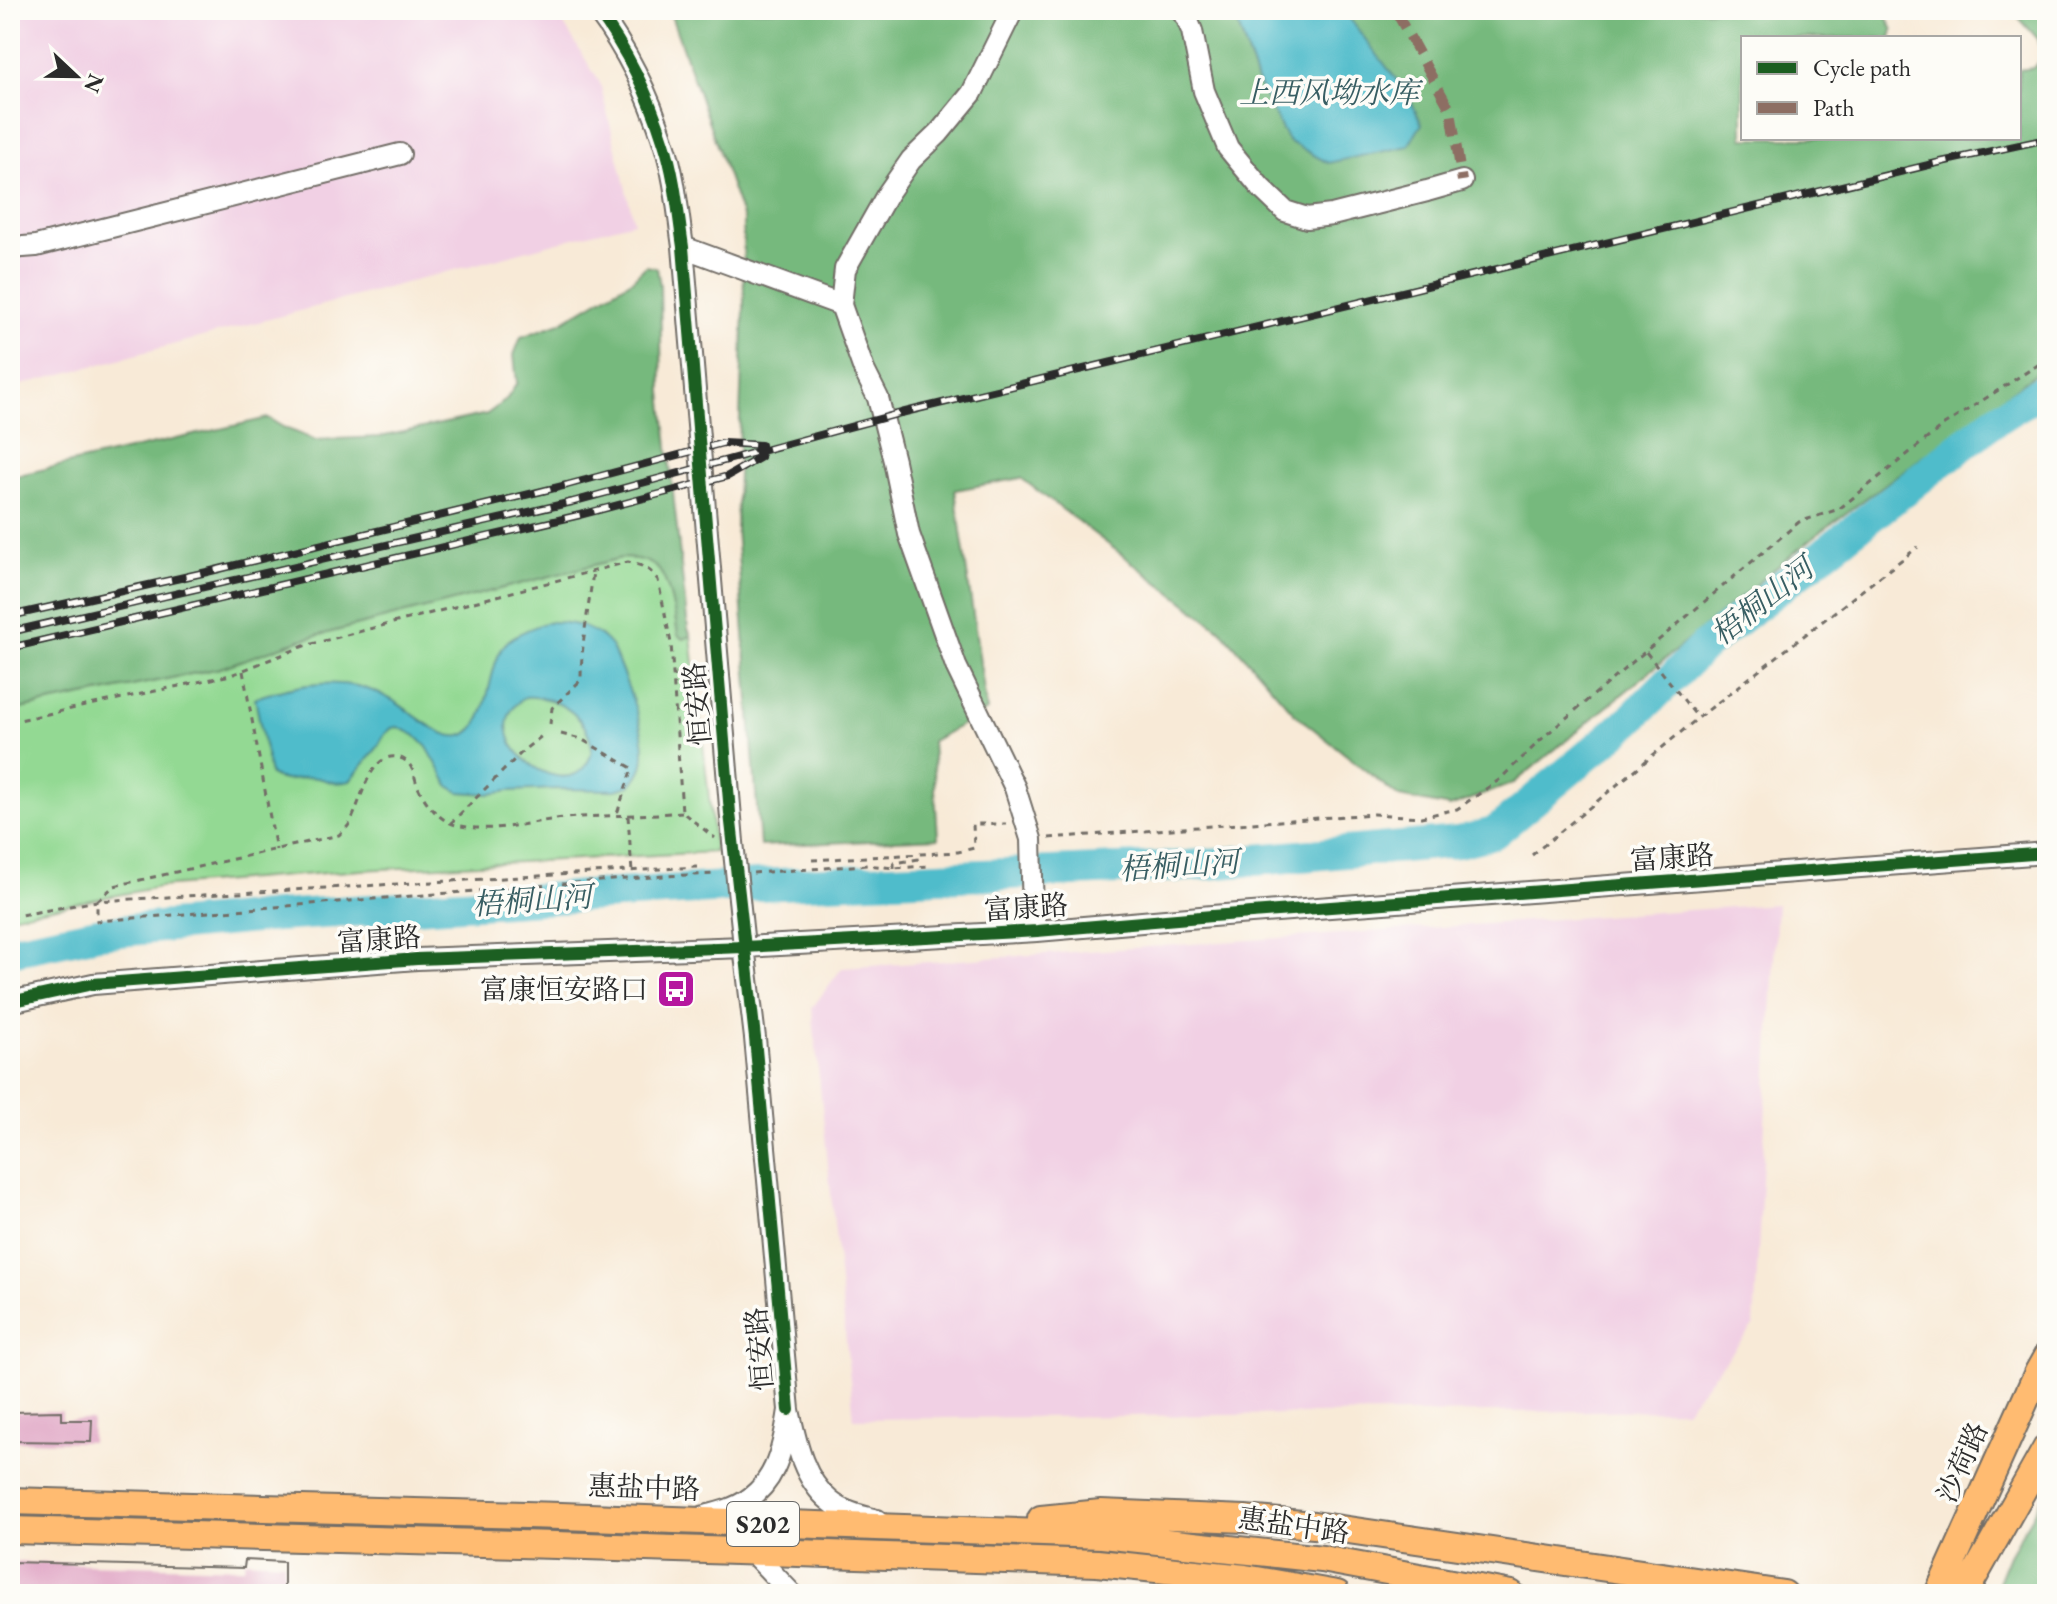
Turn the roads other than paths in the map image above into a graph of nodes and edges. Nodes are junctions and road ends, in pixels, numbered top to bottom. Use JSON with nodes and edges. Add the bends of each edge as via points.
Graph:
{"nodes":[{"id":1,"x":597,"y":10,"type":"edge"},
{"id":2,"x":1013,"y":10,"type":"edge"},
{"id":3,"x":1180,"y":10,"type":"edge"},
{"id":4,"x":400,"y":154,"type":"dead end"},
{"id":5,"x":1462,"y":181,"type":"dead end"},
{"id":6,"x":683,"y":247,"type":"junction"},
{"id":7,"x":10,"y":248,"type":"edge"},
{"id":8,"x":841,"y":305,"type":"junction"},
{"id":9,"x":2047,"y":853,"type":"edge"},
{"id":10,"x":1035,"y":924,"type":"junction"},
{"id":11,"x":744,"y":946,"type":"junction"},
{"id":12,"x":10,"y":1002,"type":"edge"},
{"id":13,"x":2047,"y":1356,"type":"edge"},
{"id":14,"x":789,"y":1410,"type":"junction"},
{"id":15,"x":2047,"y":1447,"type":"edge"},
{"id":16,"x":10,"y":1501,"type":"edge"},
{"id":17,"x":689,"y":1521,"type":"junction"},
{"id":18,"x":900,"y":1528,"type":"junction"},
{"id":19,"x":936,"y":1529,"type":"junction"},
{"id":20,"x":10,"y":1530,"type":"edge"},
{"id":21,"x":752,"y":1552,"type":"junction"},
{"id":22,"x":1097,"y":1563,"type":"junction"},
{"id":23,"x":792,"y":1594,"type":"edge"},
{"id":24,"x":1229,"y":1594,"type":"edge"},
{"id":25,"x":1337,"y":1594,"type":"edge"},
{"id":26,"x":1511,"y":1594,"type":"edge"},
{"id":27,"x":1784,"y":1594,"type":"edge"},
{"id":28,"x":1938,"y":1594,"type":"edge"},
{"id":29,"x":1964,"y":1594,"type":"edge"}],
"edges":[{"from":1,"to":6,"type":"street","name":"恒安路","via":[[645,91],[665,145]]},
{"from":2,"to":8,"type":"street","via":[[972,93],[888,193],[845,269]]},
{"from":3,"to":5,"type":"street","via":[[1192,31],[1204,91],[1228,148],[1285,211],[1307,218],[1332,215]]},
{"from":4,"to":7,"type":"street","via":[[36,246]]},
{"from":6,"to":8,"type":"street"},
{"from":6,"to":11,"type":"street","name":"恒安路","bridge":true},
{"from":8,"to":10,"type":"street","via":[[878,398],[909,534],[945,636],[1015,788],[1031,845]]},
{"from":9,"to":10,"type":"street","name":"富康路"},
{"from":10,"to":11,"type":"street","name":"富康路"},
{"from":11,"to":12,"type":"street","name":"富康路","via":[[401,960],[93,984]]},
{"from":11,"to":14,"type":"street","name":"恒安路"},
{"from":13,"to":28,"type":"main road","name":"沙荷路"},
{"from":14,"to":17,"type":"street","via":[[778,1463],[761,1487],[734,1507]]},
{"from":14,"to":18,"type":"street","via":[[799,1455],[824,1495],[849,1512]]},
{"from":15,"to":29,"type":"main road"},
{"from":16,"to":17,"type":"main road","name":"惠盐中路","number":"S202"},
{"from":17,"to":18,"type":"main road","name":"惠盐中路","number":"S202"},
{"from":18,"to":19,"type":"main road","name":"惠盐中路","number":"S202"},
{"from":19,"to":26,"type":"main road","name":"惠盐中路","number":"S202","via":[[1102,1535],[1250,1550]]},
{"from":19,"to":27,"type":"main road","via":[[1101,1513],[1245,1519]]},
{"from":20,"to":21,"type":"main road","number":"S202"},
{"from":21,"to":22,"type":"main road","number":"S202"},
{"from":21,"to":23,"type":"street"},
{"from":22,"to":24,"type":"main road"},
{"from":22,"to":25,"type":"main road","number":"S202","via":[[1245,1578]]}]}
